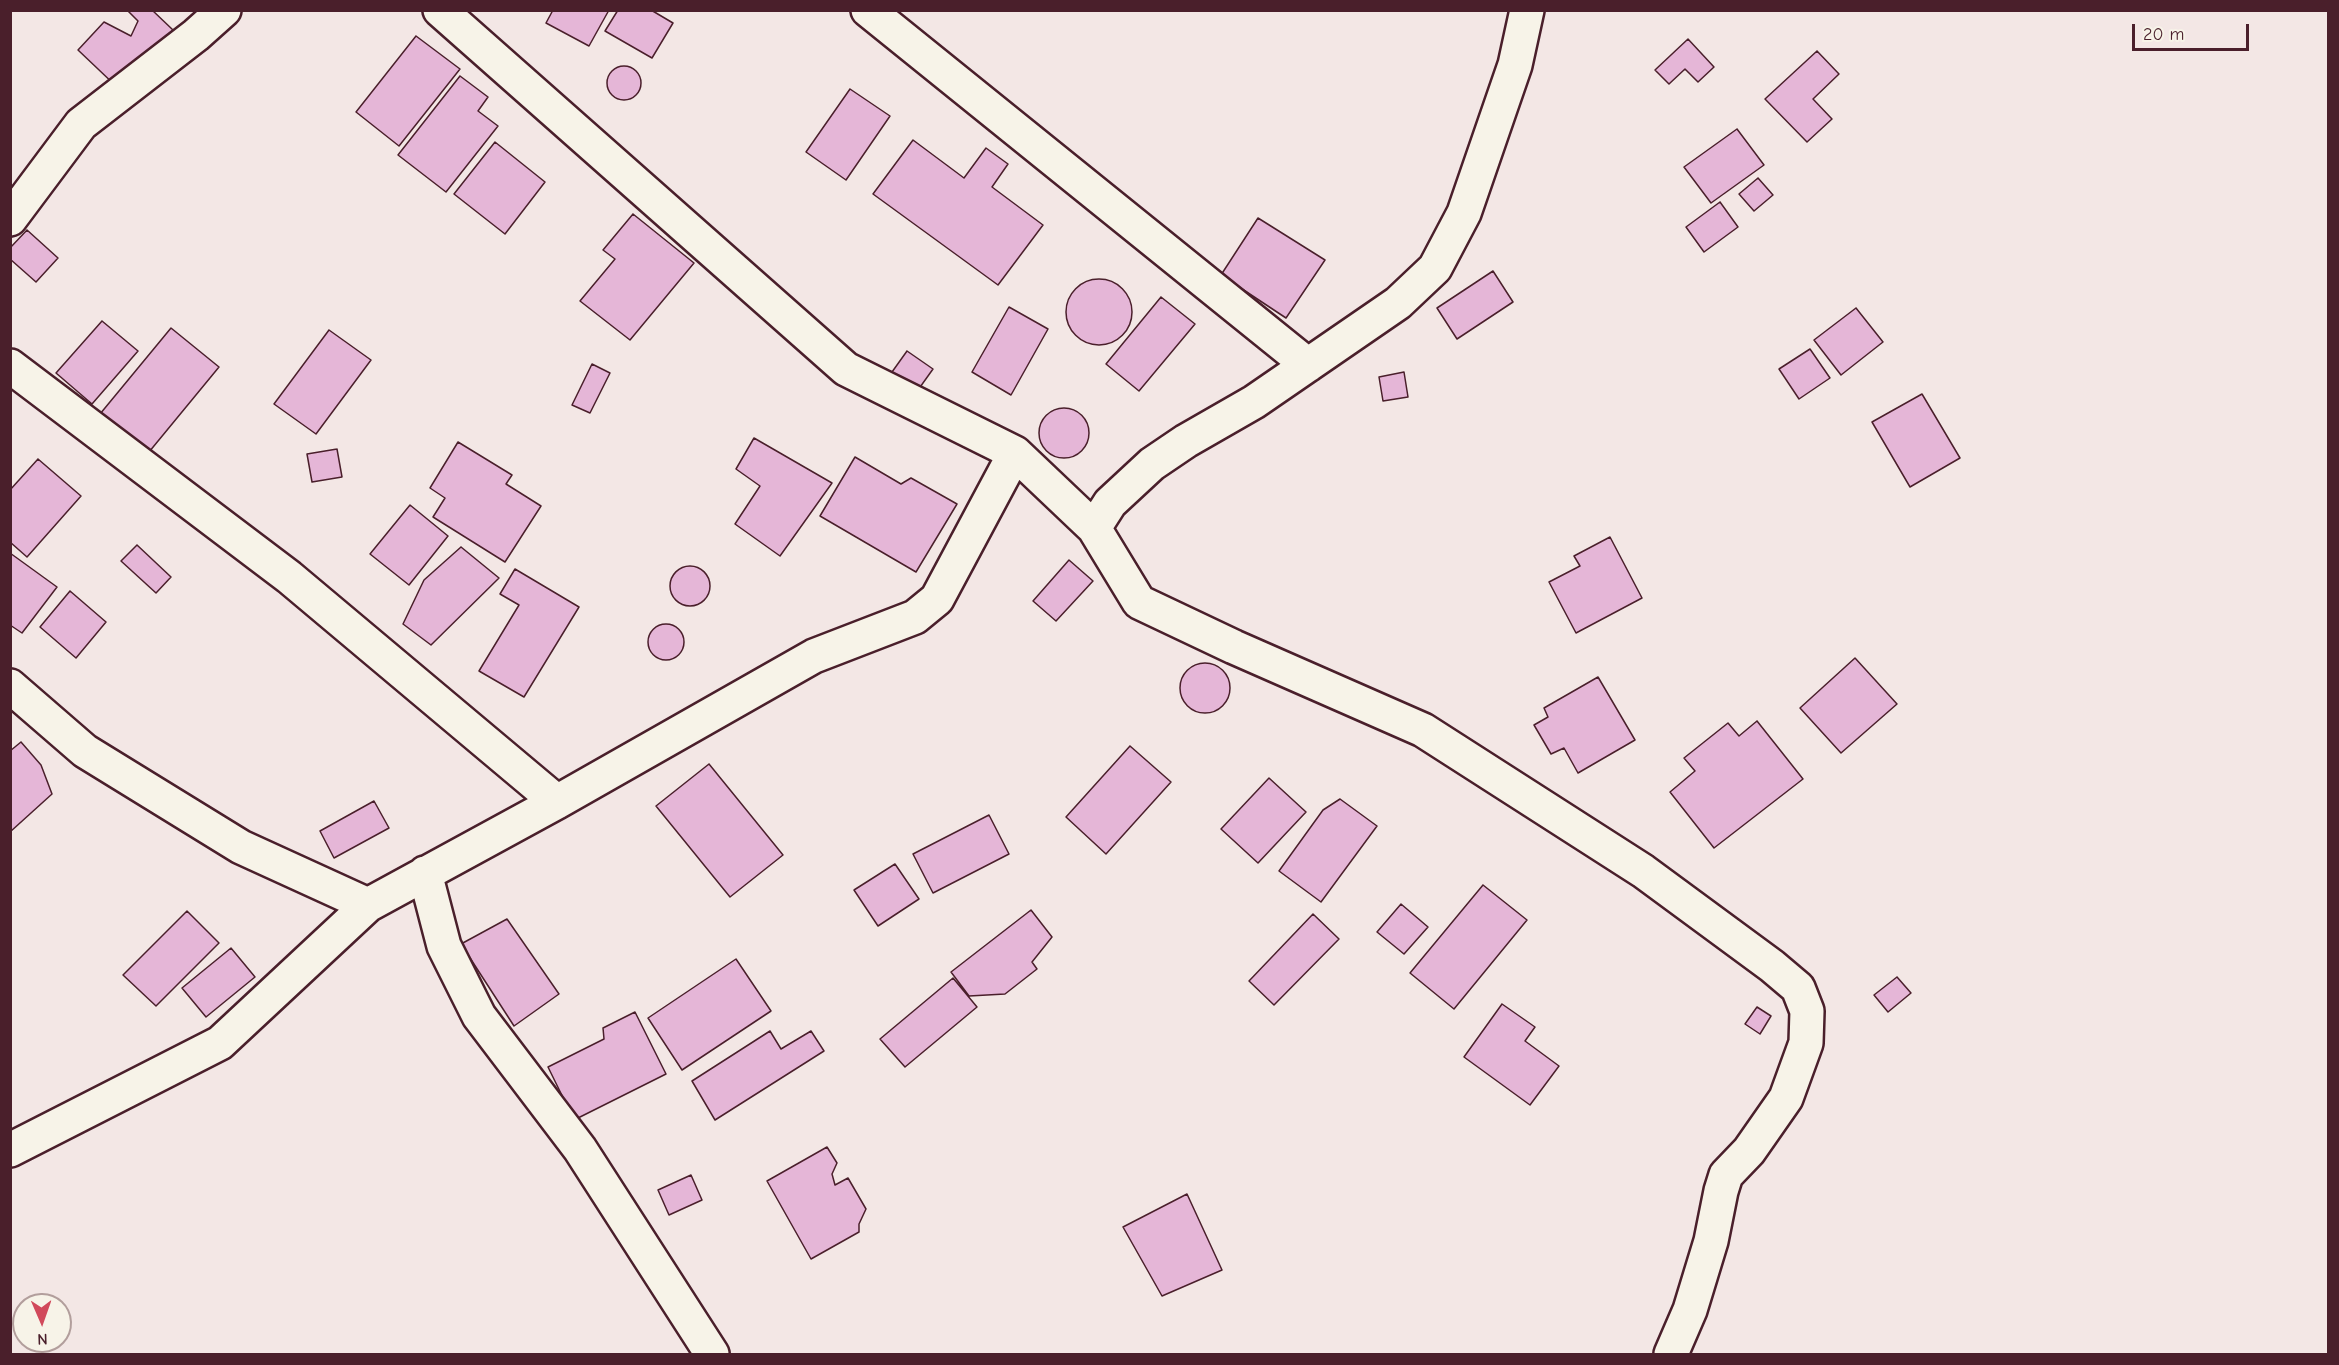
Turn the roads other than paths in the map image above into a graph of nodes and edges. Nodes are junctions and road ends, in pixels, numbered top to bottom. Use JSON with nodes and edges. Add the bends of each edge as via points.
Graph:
{"nodes":[{"id":1,"x":224,"y":10,"type":"edge"},
{"id":2,"x":440,"y":10,"type":"edge"},
{"id":3,"x":868,"y":10,"type":"edge"},
{"id":4,"x":1527,"y":10,"type":"edge"},
{"id":5,"x":10,"y":219,"type":"edge"},
{"id":6,"x":1308,"y":365,"type":"junction"},
{"id":7,"x":10,"y":366,"type":"edge"},
{"id":8,"x":1015,"y":453,"type":"junction"},
{"id":9,"x":1094,"y":528,"type":"junction"},
{"id":10,"x":10,"y":686,"type":"edge"},
{"id":11,"x":557,"y":802,"type":"junction"},
{"id":12,"x":425,"y":873,"type":"junction"},
{"id":13,"x":368,"y":905,"type":"junction"},
{"id":14,"x":10,"y":1150,"type":"edge"},
{"id":15,"x":712,"y":1354,"type":"edge"},
{"id":16,"x":1671,"y":1354,"type":"edge"}],
"edges":[{"from":1,"to":5,"type":"street","via":[[81,124]]},
{"from":2,"to":8,"type":"street","via":[[846,369]]},
{"from":3,"to":6,"type":"street"},
{"from":4,"to":6,"type":"street","via":[[1515,65],[1464,213],[1435,268],[1398,303]]},
{"from":6,"to":9,"type":"street","via":[[1152,464],[1110,503]]},
{"from":7,"to":11,"type":"street","via":[[290,577]]},
{"from":8,"to":9,"type":"street"},
{"from":8,"to":11,"type":"street","via":[[937,599],[915,617],[814,656]]},
{"from":9,"to":16,"type":"street","via":[[1139,602],[1423,730],[1643,871],[1798,988],[1807,1011],[1806,1043],[1786,1098],[1749,1151],[1726,1175],[1702,1271]]},
{"from":10,"to":13,"type":"street","via":[[85,751],[231,841]]},
{"from":11,"to":12,"type":"street"},
{"from":12,"to":13,"type":"street"},
{"from":12,"to":15,"type":"street","via":[[444,946],[479,1016],[580,1149]]},
{"from":13,"to":14,"type":"street","via":[[220,1043]]}]}
